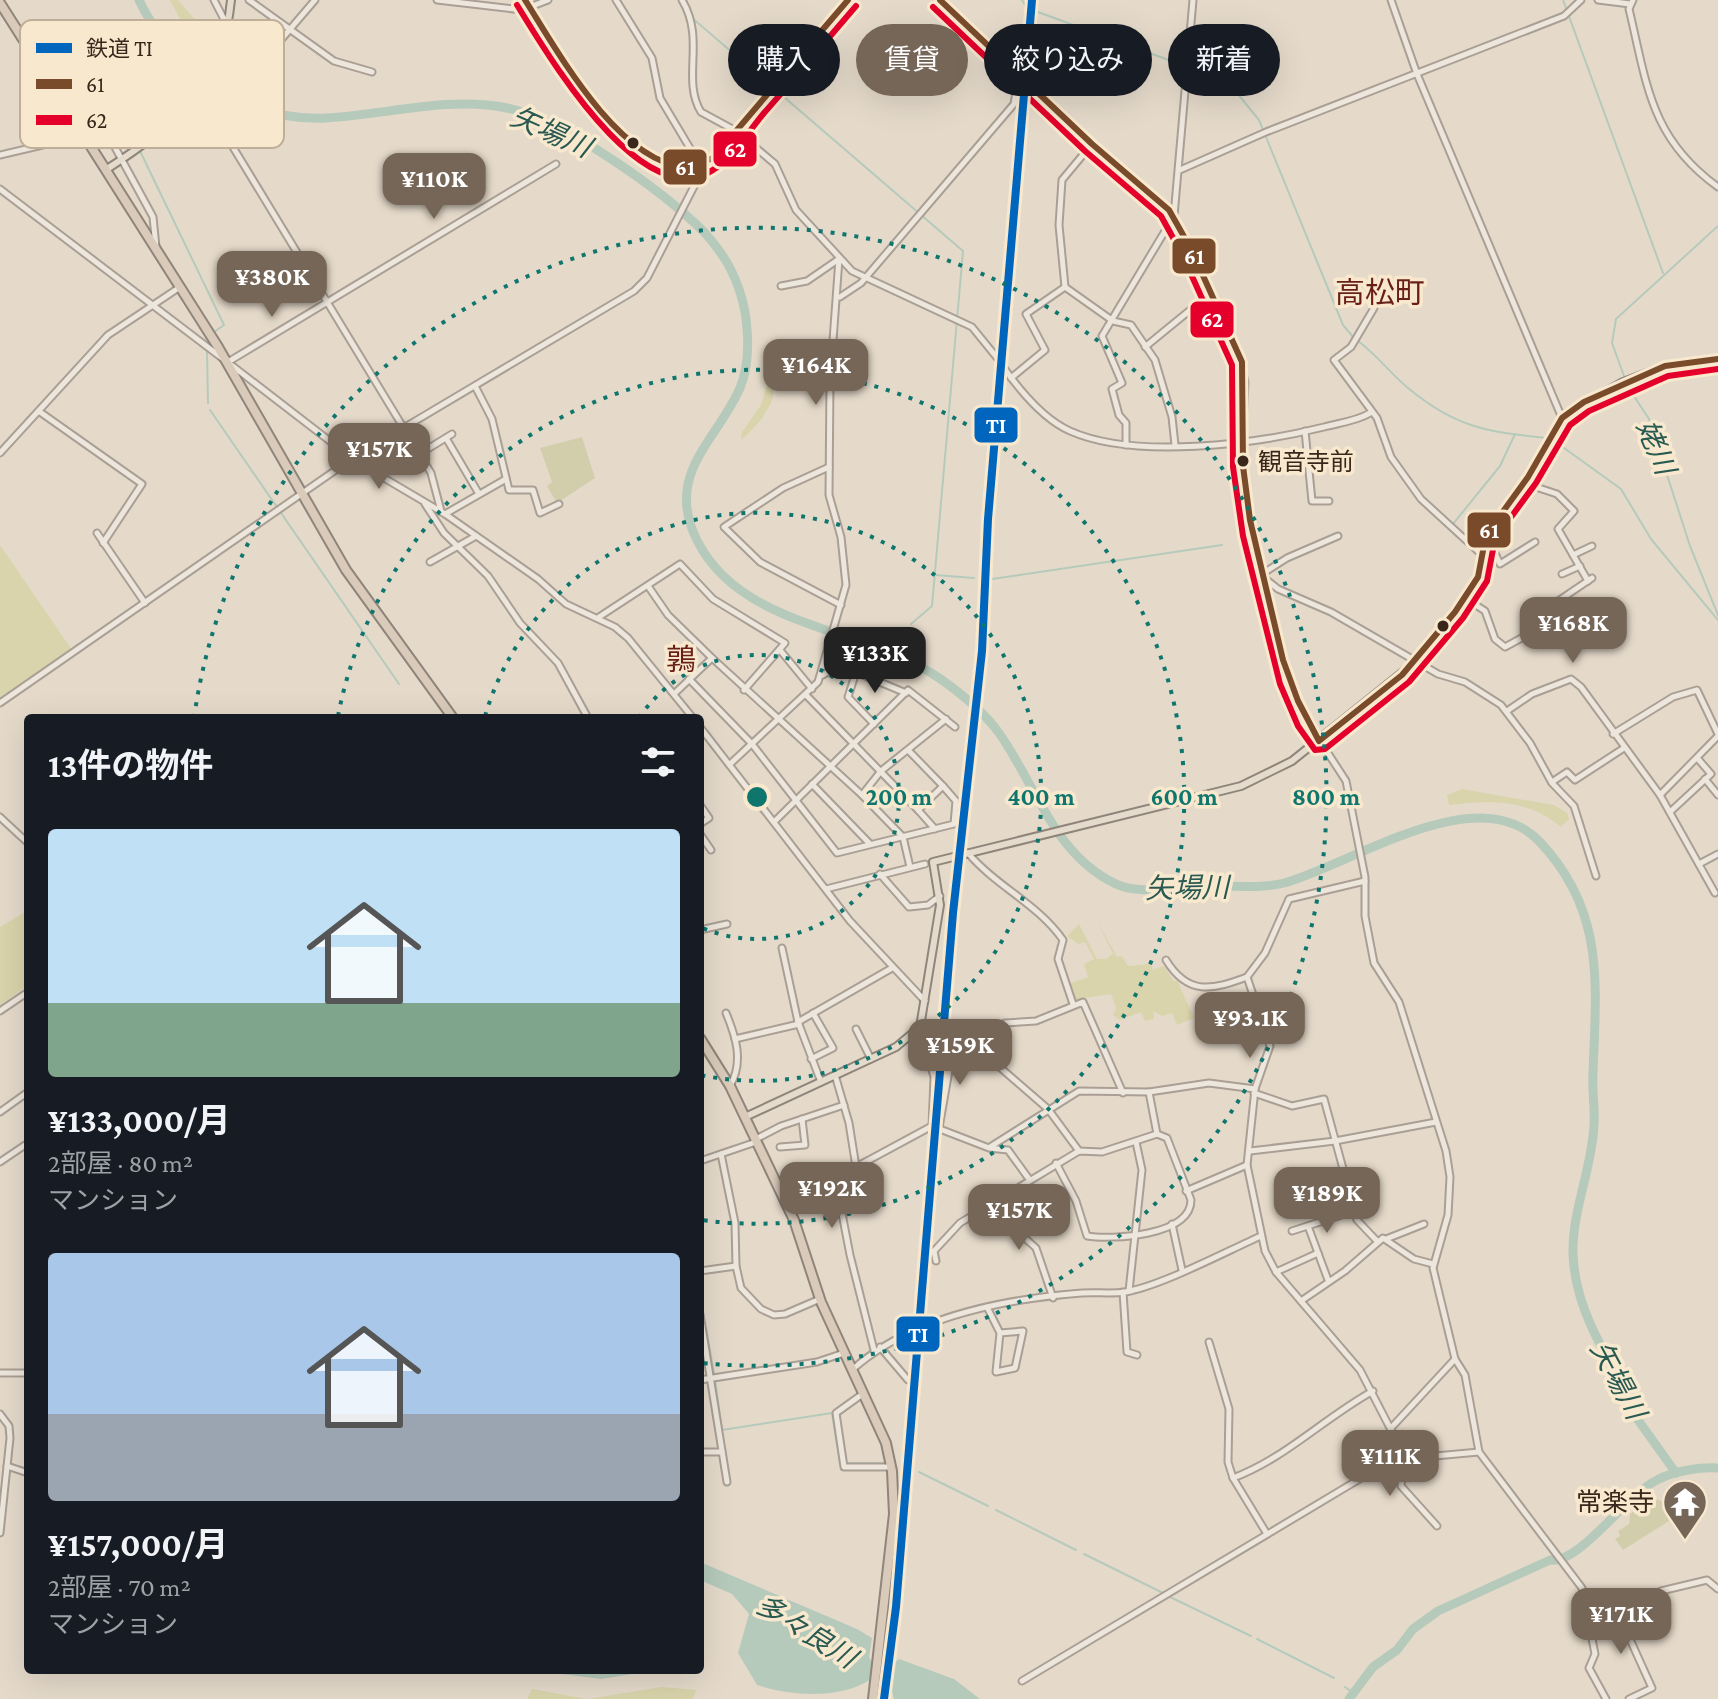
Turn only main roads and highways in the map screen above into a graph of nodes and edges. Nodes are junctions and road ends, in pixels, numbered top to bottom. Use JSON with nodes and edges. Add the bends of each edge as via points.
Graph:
{"nodes":[{"id":1,"x":231,"y":0,"type":"edge"},
{"id":2,"x":0,"y":3,"type":"edge"},
{"id":3,"x":229,"y":20,"type":"edge"},
{"id":4,"x":20,"y":34,"type":"edge"},
{"id":5,"x":94,"y":148,"type":"edge"},
{"id":6,"x":140,"y":148,"type":"edge"},
{"id":7,"x":107,"y":169,"type":"junction"},
{"id":8,"x":1718,"y":359,"type":"edge"},
{"id":9,"x":450,"y":714,"type":"edge"},
{"id":10,"x":704,"y":1044,"type":"edge"},
{"id":11,"x":745,"y":1117,"type":"junction"},
{"id":12,"x":873,"y":1699,"type":"edge"}],
"edges":[{"from":1,"to":3,"type":"main road"},
{"from":2,"to":4,"type":"highway"},
{"from":5,"to":7,"type":"highway"},
{"from":6,"to":7,"type":"main road"},
{"from":7,"to":9,"type":"highway","via":[[227,362],[346,570]]},
{"from":8,"to":11,"type":"main road","via":[[1674,363],[1627,380],[1562,418],[1489,529],[1478,577],[1418,660],[1282,768],[1241,786],[933,862],[940,896],[920,1027],[902,1044]]},
{"from":10,"to":11,"type":"highway"},
{"from":11,"to":12,"type":"highway","via":[[797,1226],[820,1299],[883,1432],[891,1467],[894,1514]]}]}
